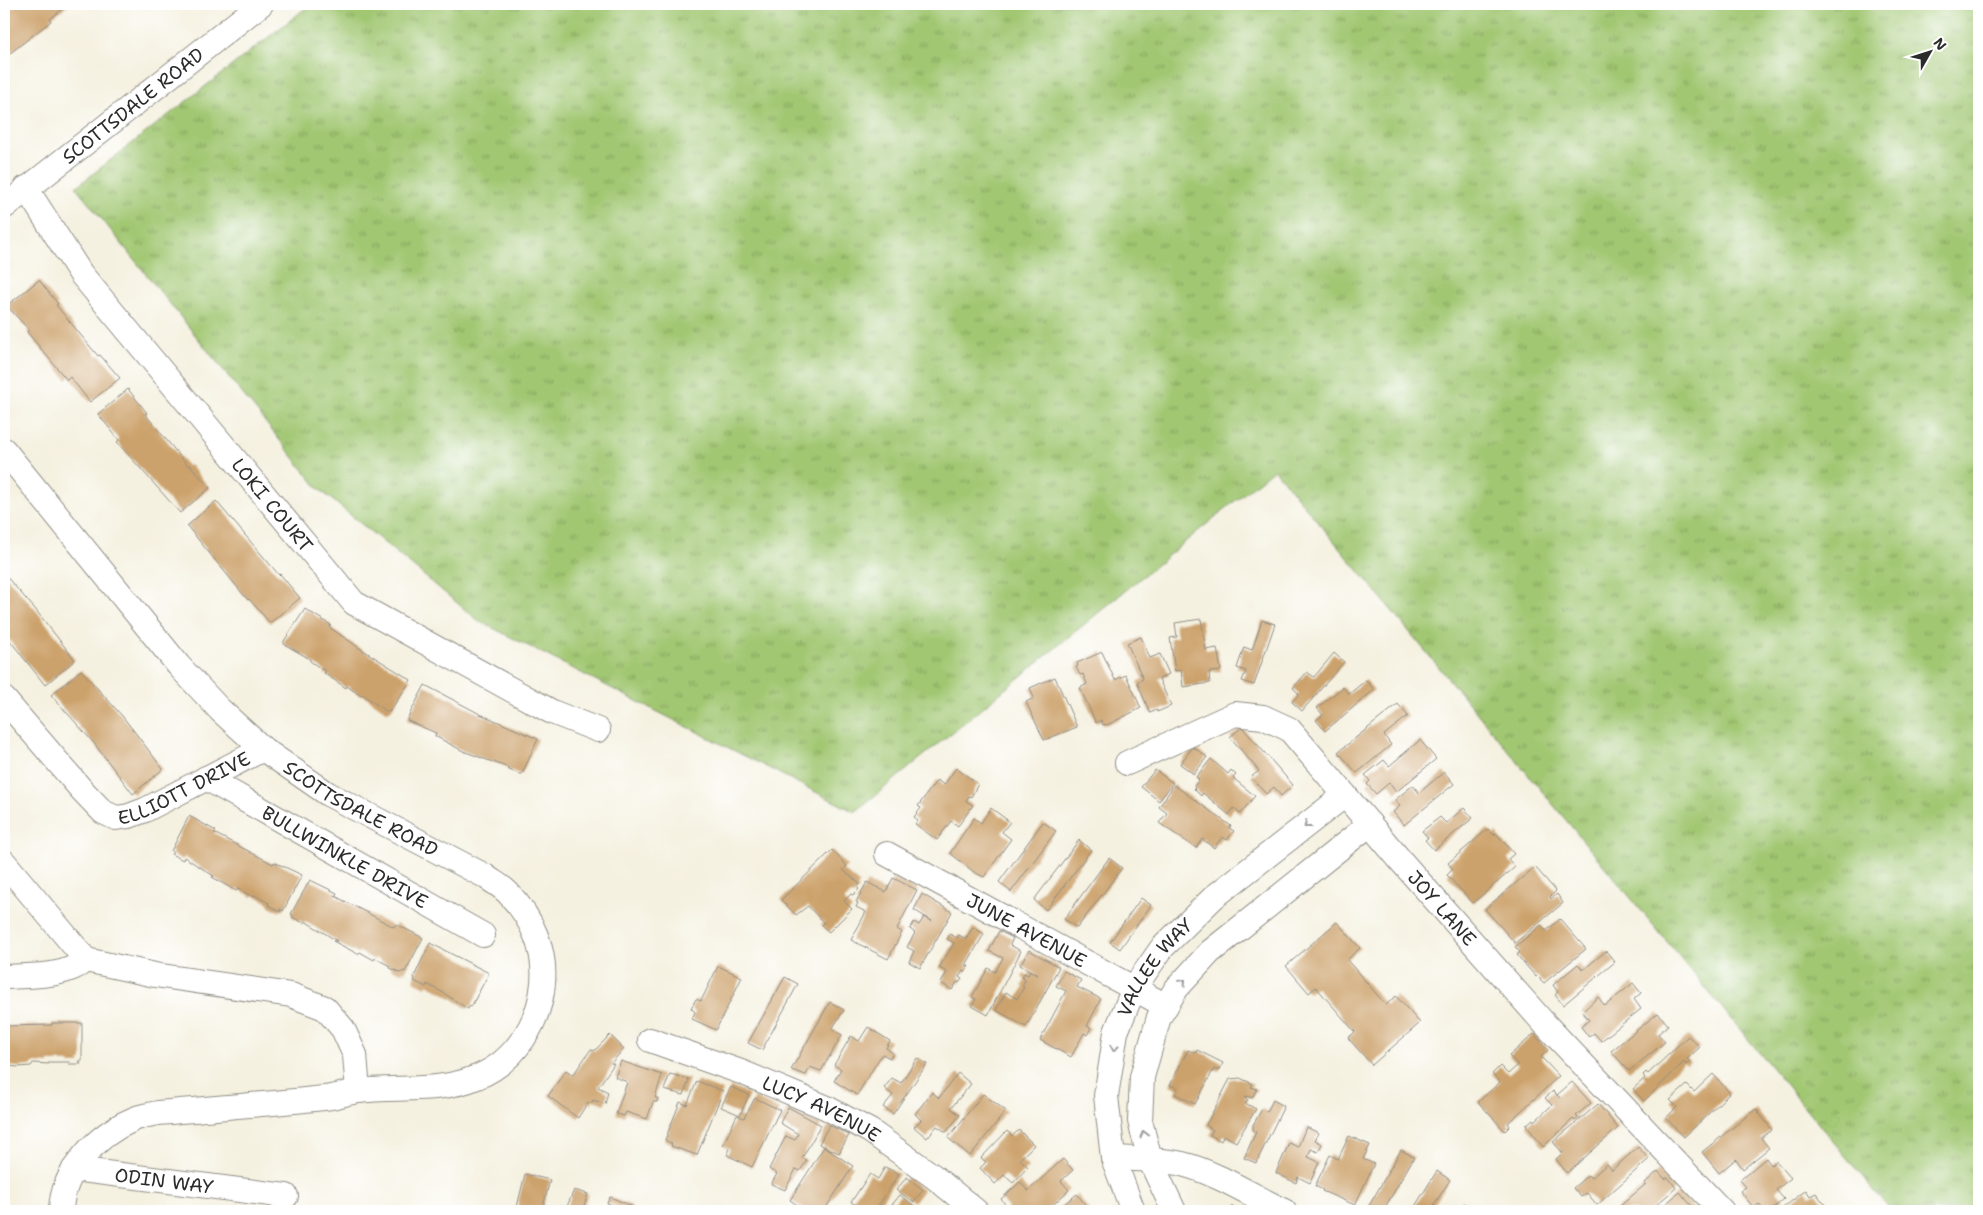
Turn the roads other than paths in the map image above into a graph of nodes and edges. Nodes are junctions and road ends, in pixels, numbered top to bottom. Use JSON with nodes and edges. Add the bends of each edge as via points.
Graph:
{"nodes":[{"id":1,"x":261,"y":4,"type":"edge"},
{"id":2,"x":12,"y":195,"type":"edge"},
{"id":3,"x":4,"y":450,"type":"edge"},
{"id":4,"x":4,"y":699,"type":"edge"},
{"id":5,"x":598,"y":730,"type":"dead end"},
{"id":6,"x":263,"y":749,"type":"junction"},
{"id":7,"x":1127,"y":763,"type":"dead end"},
{"id":8,"x":206,"y":778,"type":"junction"},
{"id":9,"x":1345,"y":795,"type":"junction"},
{"id":10,"x":1370,"y":824,"type":"junction"},
{"id":11,"x":887,"y":854,"type":"dead end"},
{"id":12,"x":4,"y":862,"type":"edge"},
{"id":13,"x":483,"y":935,"type":"dead end"},
{"id":14,"x":86,"y":960,"type":"junction"},
{"id":15,"x":4,"y":976,"type":"edge"},
{"id":16,"x":1134,"y":988,"type":"junction"},
{"id":17,"x":1166,"y":1006,"type":"junction"},
{"id":18,"x":650,"y":1040,"type":"dead end"},
{"id":19,"x":358,"y":1091,"type":"junction"},
{"id":20,"x":1113,"y":1158,"type":"junction"},
{"id":21,"x":1150,"y":1160,"type":"junction"},
{"id":22,"x":74,"y":1169,"type":"junction"},
{"id":23,"x":286,"y":1196,"type":"dead end"},
{"id":24,"x":61,"y":1211,"type":"edge"},
{"id":25,"x":976,"y":1211,"type":"edge"},
{"id":26,"x":1133,"y":1211,"type":"edge"},
{"id":27,"x":1174,"y":1211,"type":"edge"},
{"id":28,"x":1284,"y":1211,"type":"edge"},
{"id":29,"x":1722,"y":1211,"type":"edge"}],
"edges":[{"from":1,"to":2,"type":"street","name":"SCOTTSDALE ROAD"},
{"from":2,"to":5,"type":"street","name":"LOKI COURT","via":[[354,603],[552,712]]},
{"from":3,"to":6,"type":"street","name":"SCOTTSDALE ROAD","via":[[179,666]]},
{"from":4,"to":8,"type":"street","name":"ELLIOTT DRIVE","via":[[80,789],[103,812],[116,818],[145,810]]},
{"from":6,"to":8,"type":"street","name":"ELLIOTT DRIVE"},
{"from":6,"to":19,"type":"street","name":"SCOTTSDALE ROAD","via":[[328,794],[509,893],[528,916],[540,943],[544,972],[542,996],[534,1021],[520,1045],[500,1064],[479,1077],[455,1085]]},
{"from":7,"to":9,"type":"street","name":"JOY LANE","via":[[1236,714],[1263,717],[1289,729]]},
{"from":8,"to":13,"type":"street","name":"BULLWINKLE DRIVE"},
{"from":9,"to":10,"type":"street","name":"JOY LANE"},
{"from":9,"to":16,"type":"street","name":"VALLEE WAY","one_way":true,"via":[[1214,897],[1162,948]]},
{"from":17,"to":10,"type":"street","name":"VALLEE WAY","one_way":true,"via":[[1210,952]]},
{"from":10,"to":29,"type":"street","name":"JOY LANE","via":[[1543,1022]]},
{"from":11,"to":16,"type":"street","name":"JUNE AVENUE"},
{"from":12,"to":14,"type":"street"},
{"from":14,"to":15,"type":"street","via":[[55,974]]},
{"from":14,"to":19,"type":"street","via":[[155,975],[291,995],[326,1008],[343,1029],[355,1055]]},
{"from":16,"to":17,"type":"street","name":"JUNE AVENUE"},
{"from":16,"to":20,"type":"street","name":"VALLEE WAY","one_way":true,"via":[[1116,1032],[1106,1096]]},
{"from":21,"to":17,"type":"street","name":"VALLEE WAY","one_way":true,"via":[[1140,1121],[1142,1077],[1158,1017]]},
{"from":18,"to":25,"type":"street","name":"LUCY AVENUE","via":[[826,1107],[870,1131]]},
{"from":19,"to":22,"type":"street","name":"SCOTTSDALE ROAD","via":[[327,1098],[158,1113],[134,1119],[111,1130],[90,1148]]},
{"from":20,"to":21,"type":"street"},
{"from":20,"to":26,"type":"street","name":"VALLEE WAY"},
{"from":21,"to":27,"type":"street","name":"VALLEE WAY"},
{"from":21,"to":28,"type":"street","via":[[1183,1164]]},
{"from":22,"to":23,"type":"street","name":"ODIN WAY"},
{"from":22,"to":24,"type":"street","name":"SCOTTSDALE ROAD"}]}
